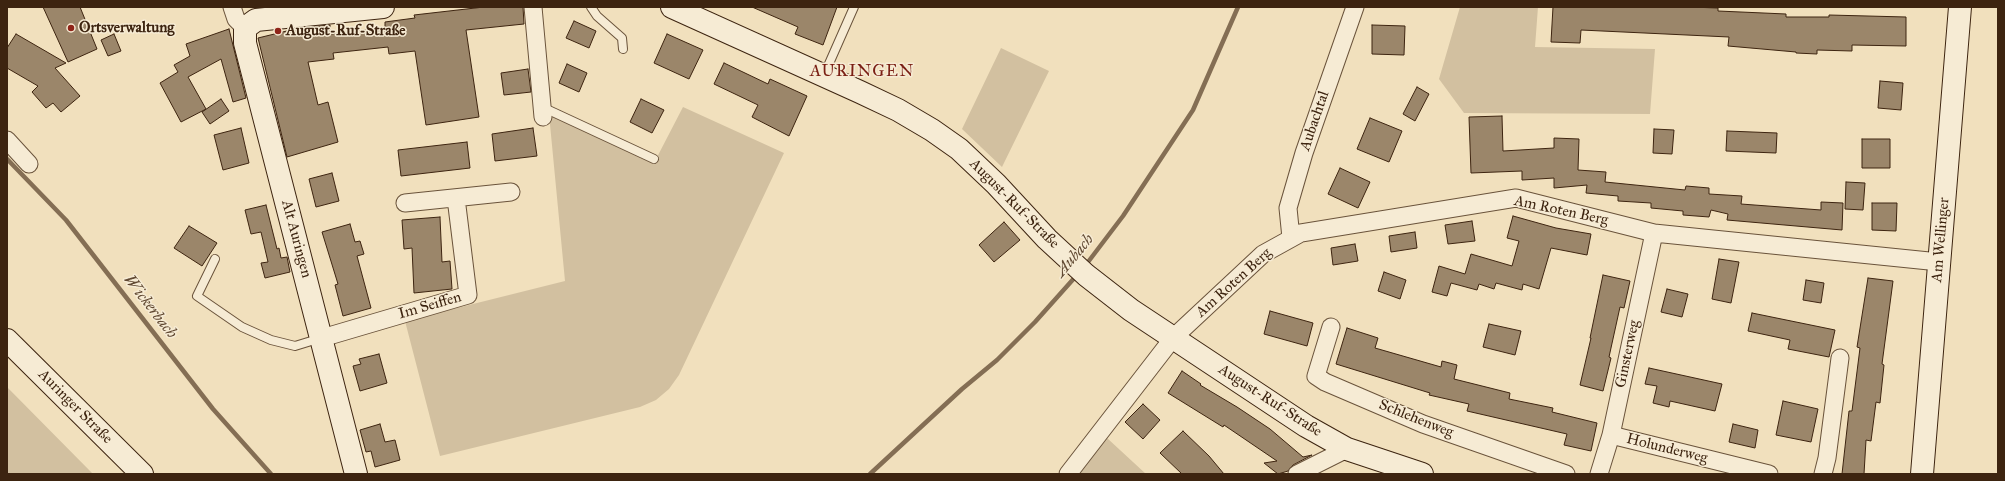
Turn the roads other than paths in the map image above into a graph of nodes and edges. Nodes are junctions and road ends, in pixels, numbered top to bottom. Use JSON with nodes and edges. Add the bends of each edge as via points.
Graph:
{"nodes":[{"id":1,"x":232,"y":7,"type":"edge"},
{"id":2,"x":383,"y":7,"type":"edge"},
{"id":3,"x":534,"y":7,"type":"edge"},
{"id":4,"x":591,"y":7,"type":"edge"},
{"id":5,"x":672,"y":7,"type":"edge"},
{"id":6,"x":854,"y":7,"type":"edge"},
{"id":7,"x":1355,"y":7,"type":"edge"},
{"id":8,"x":1960,"y":7,"type":"edge"},
{"id":9,"x":245,"y":28,"type":"junction"},
{"id":10,"x":623,"y":49,"type":"dead end"},
{"id":11,"x":823,"y":76,"type":"junction"},
{"id":12,"x":543,"y":112,"type":"joint"},
{"id":13,"x":7,"y":140,"type":"edge"},
{"id":14,"x":654,"y":159,"type":"dead end"},
{"id":15,"x":29,"y":164,"type":"dead end"},
{"id":16,"x":511,"y":192,"type":"dead end"},
{"id":17,"x":456,"y":198,"type":"junction"},
{"id":18,"x":405,"y":203,"type":"dead end"},
{"id":19,"x":1654,"y":233,"type":"junction"},
{"id":20,"x":1291,"y":238,"type":"junction"},
{"id":21,"x":215,"y":258,"type":"dead end"},
{"id":22,"x":1939,"y":262,"type":"junction"},
{"id":23,"x":1331,"y":327,"type":"dead end"},
{"id":24,"x":322,"y":338,"type":"junction"},
{"id":25,"x":1173,"y":338,"type":"junction"},
{"id":26,"x":7,"y":340,"type":"edge"},
{"id":27,"x":1840,"y":358,"type":"dead end"},
{"id":28,"x":1611,"y":435,"type":"junction"},
{"id":29,"x":1347,"y":449,"type":"junction"},
{"id":30,"x":142,"y":474,"type":"edge"},
{"id":31,"x":356,"y":474,"type":"edge"},
{"id":32,"x":1068,"y":474,"type":"edge"},
{"id":33,"x":1297,"y":474,"type":"edge"},
{"id":34,"x":1422,"y":474,"type":"edge"},
{"id":35,"x":1566,"y":474,"type":"edge"},
{"id":36,"x":1600,"y":474,"type":"edge"},
{"id":37,"x":1769,"y":474,"type":"edge"},
{"id":38,"x":1823,"y":474,"type":"edge"},
{"id":39,"x":1922,"y":474,"type":"edge"}],
"edges":[{"from":1,"to":9,"type":"street","via":[[236,18]]},
{"from":2,"to":9,"type":"street","via":[[256,20]]},
{"from":3,"to":12,"type":"street"},
{"from":4,"to":10,"type":"lane","via":[[597,16],[622,38]]},
{"from":5,"to":11,"type":"street","name":"August-Ruf-Straße"},
{"from":6,"to":11,"type":"lane"},
{"from":7,"to":20,"type":"street","name":"Aubachtal","via":[[1304,153],[1288,208]]},
{"from":8,"to":22,"type":"street","name":"Am Wellinger"},
{"from":9,"to":24,"type":"street","name":"Alt Auringen","via":[[245,43]]},
{"from":11,"to":25,"type":"street","name":"August-Ruf-Straße","via":[[898,110],[959,149],[1047,239],[1131,310]]},
{"from":12,"to":14,"type":"lane"},
{"from":13,"to":15,"type":"street"},
{"from":16,"to":17,"type":"street"},
{"from":17,"to":18,"type":"street"},
{"from":17,"to":24,"type":"street","name":"Im Seiffen","via":[[468,295]]},
{"from":19,"to":20,"type":"street","name":"Am Roten Berg","via":[[1516,198],[1301,233]]},
{"from":19,"to":22,"type":"street","name":"Am Roten Berg"},
{"from":19,"to":28,"type":"street","name":"Ginsterweg"},
{"from":20,"to":25,"type":"street","name":"Am Roten Berg","via":[[1264,254]]},
{"from":21,"to":24,"type":"lane","via":[[197,296],[242,327],[271,340],[295,346]]},
{"from":22,"to":39,"type":"street","name":"Am Wellinger"},
{"from":23,"to":35,"type":"street","name":"Schlehenweg","via":[[1316,376],[1325,382],[1423,424]]},
{"from":24,"to":31,"type":"street","name":"Alt Auringen"},
{"from":25,"to":29,"type":"street","name":"August-Ruf-Straße","via":[[1306,426]]},
{"from":25,"to":32,"type":"street","name":"Am Roten Berg"},
{"from":26,"to":30,"type":"street","name":"Auringer Straße"},
{"from":27,"to":38,"type":"street"},
{"from":28,"to":36,"type":"street","name":"Ginsterweg"},
{"from":28,"to":37,"type":"street","name":"Holunderweg"},
{"from":29,"to":33,"type":"street"},
{"from":29,"to":34,"type":"street","name":"August-Ruf-Straße"}]}
